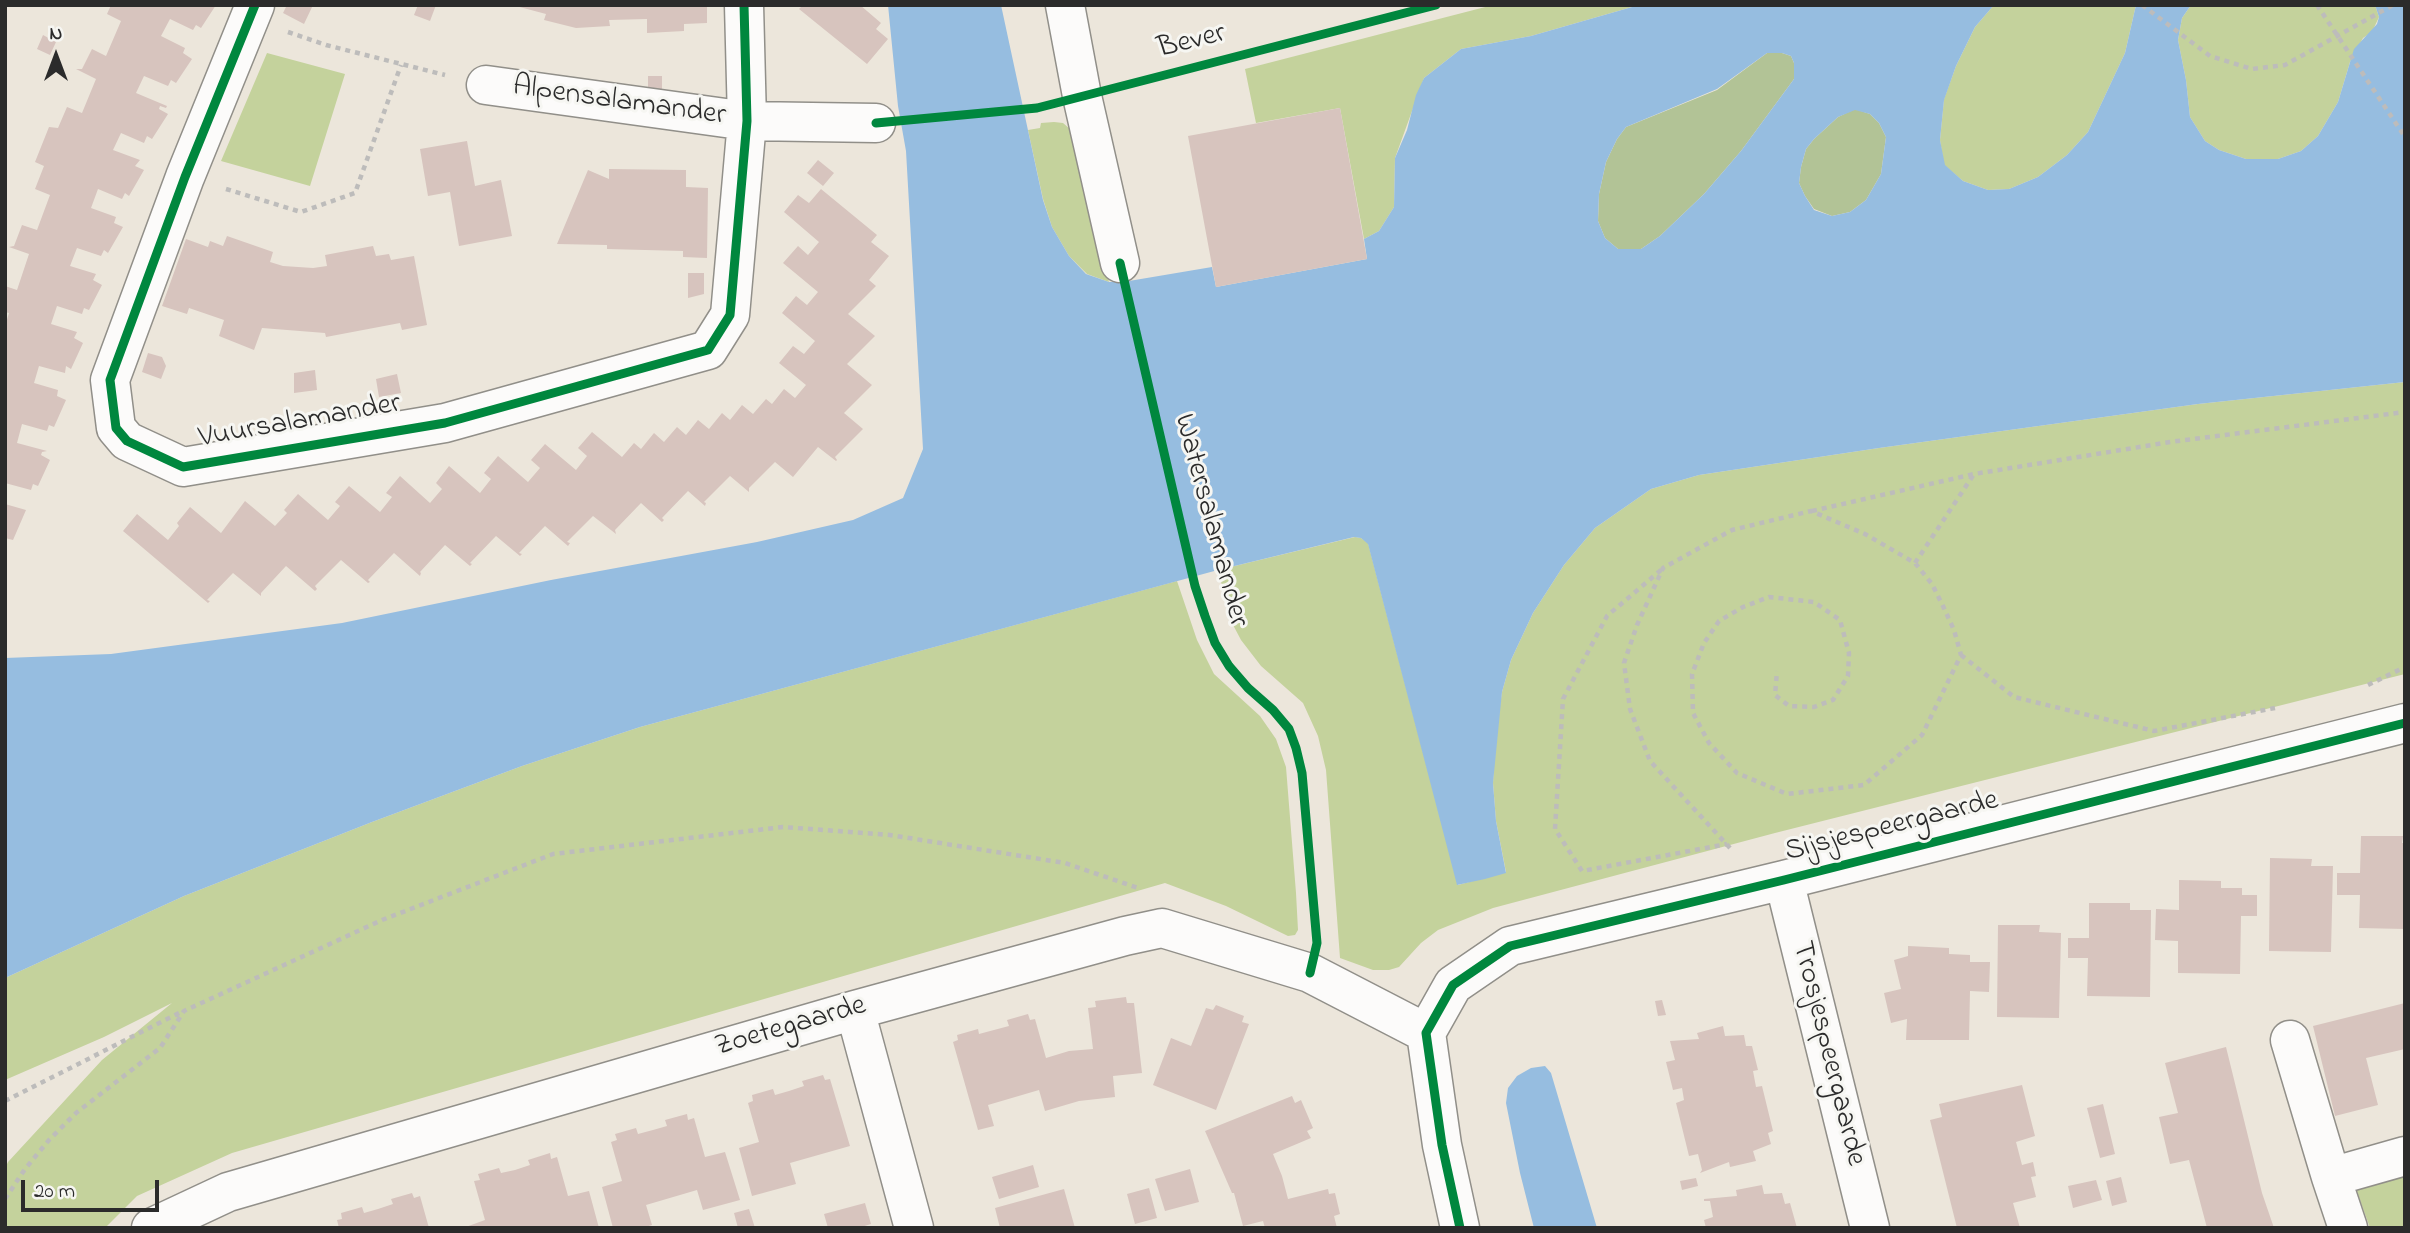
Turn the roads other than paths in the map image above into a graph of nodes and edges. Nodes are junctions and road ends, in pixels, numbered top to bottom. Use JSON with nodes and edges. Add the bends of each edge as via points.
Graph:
{"nodes":[{"id":1,"x":744,"y":5,"type":"edge"},
{"id":2,"x":1065,"y":5,"type":"edge"},
{"id":3,"x":251,"y":12,"type":"edge"},
{"id":4,"x":486,"y":85,"type":"road end"},
{"id":5,"x":747,"y":121,"type":"junction"},
{"id":6,"x":876,"y":122,"type":"dead end"},
{"id":7,"x":1120,"y":262,"type":"dead end"},
{"id":8,"x":2405,"y":723,"type":"edge"},
{"id":9,"x":1767,"y":884,"type":"junction"},
{"id":10,"x":855,"y":1010,"type":"junction"},
{"id":11,"x":1426,"y":1033,"type":"junction"},
{"id":12,"x":2290,"y":1040,"type":"dead end"},
{"id":13,"x":2405,"y":1156,"type":"edge"},
{"id":14,"x":2331,"y":1177,"type":"junction"},
{"id":15,"x":151,"y":1228,"type":"edge"},
{"id":16,"x":914,"y":1228,"type":"edge"},
{"id":17,"x":1460,"y":1228,"type":"edge"},
{"id":18,"x":1870,"y":1228,"type":"edge"},
{"id":19,"x":2348,"y":1228,"type":"edge"}],
"edges":[{"from":1,"to":5,"type":"street","name":"Vuursalamander"},
{"from":2,"to":7,"type":"street"},
{"from":3,"to":5,"type":"street","name":"Vuursalamander","via":[[110,380],[116,428],[127,441],[183,467],[445,423],[708,349],[730,315]]},
{"from":4,"to":5,"type":"street","name":"Alpensalamander"},
{"from":5,"to":6,"type":"street","name":"Alpensalamander"},
{"from":8,"to":9,"type":"street","name":"Sijsjespeergaarde"},
{"from":9,"to":11,"type":"street","name":"Sijsjespeergaarde","via":[[1510,946],[1453,985]]},
{"from":9,"to":18,"type":"street","name":"Trosjespeergaarde"},
{"from":10,"to":11,"type":"street","name":"Zoetegaarde","via":[[1162,928],[1310,973]]},
{"from":10,"to":15,"type":"street","name":"Zoetegaarde","via":[[228,1192]]},
{"from":10,"to":16,"type":"street"},
{"from":11,"to":17,"type":"street"},
{"from":12,"to":14,"type":"street"},
{"from":13,"to":14,"type":"street"},
{"from":14,"to":19,"type":"street"}]}
